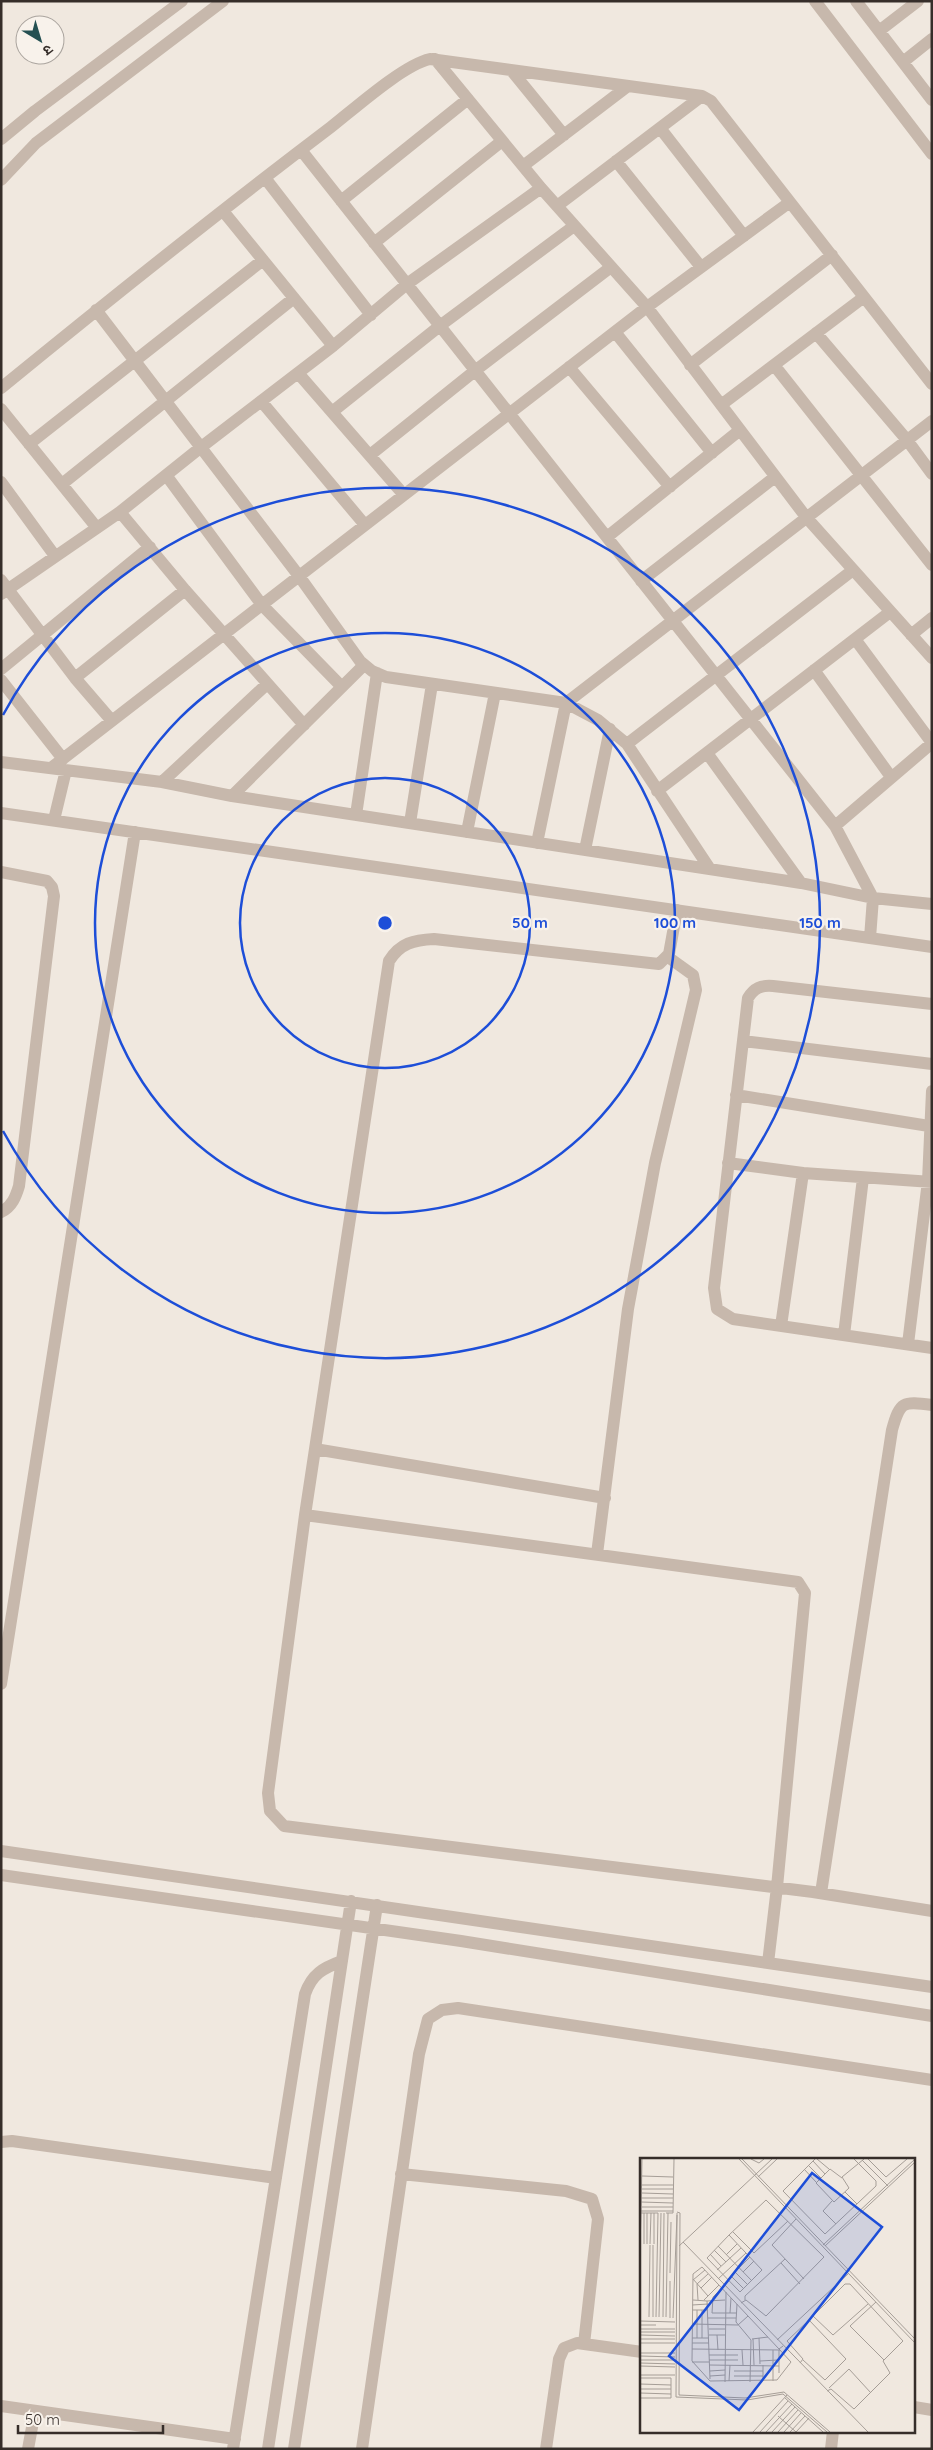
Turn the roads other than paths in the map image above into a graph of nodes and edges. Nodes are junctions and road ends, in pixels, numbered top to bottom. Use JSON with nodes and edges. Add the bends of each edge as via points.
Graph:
{"nodes":[{"id":1,"x":182,"y":1,"type":"edge"},
{"id":2,"x":222,"y":1,"type":"edge"},
{"id":3,"x":815,"y":1,"type":"edge"},
{"id":4,"x":857,"y":1,"type":"edge"},
{"id":5,"x":918,"y":1,"type":"edge"},
{"id":6,"x":879,"y":31,"type":"junction"},
{"id":7,"x":932,"y":39,"type":"edge"},
{"id":8,"x":435,"y":59,"type":"junction"},
{"id":9,"x":903,"y":62,"type":"junction"},
{"id":10,"x":511,"y":70,"type":"junction"},
{"id":11,"x":628,"y":86,"type":"junction"},
{"id":12,"x":702,"y":96,"type":"junction"},
{"id":13,"x":468,"y":99,"type":"junction"},
{"id":14,"x":932,"y":100,"type":"edge"},
{"id":15,"x":660,"y":128,"type":"junction"},
{"id":16,"x":564,"y":135,"type":"junction"},
{"id":17,"x":1,"y":139,"type":"edge"},
{"id":18,"x":502,"y":141,"type":"junction"},
{"id":19,"x":301,"y":150,"type":"junction"},
{"id":20,"x":932,"y":154,"type":"edge"},
{"id":21,"x":616,"y":161,"type":"junction"},
{"id":22,"x":523,"y":166,"type":"junction"},
{"id":23,"x":265,"y":178,"type":"junction"},
{"id":24,"x":1,"y":180,"type":"edge"},
{"id":25,"x":541,"y":188,"type":"junction"},
{"id":26,"x":342,"y":201,"type":"junction"},
{"id":27,"x":790,"y":202,"type":"junction"},
{"id":28,"x":557,"y":206,"type":"junction"},
{"id":29,"x":222,"y":211,"type":"junction"},
{"id":30,"x":574,"y":226,"type":"junction"},
{"id":31,"x":744,"y":236,"type":"junction"},
{"id":32,"x":374,"y":243,"type":"junction"},
{"id":33,"x":832,"y":255,"type":"junction"},
{"id":34,"x":263,"y":260,"type":"junction"},
{"id":35,"x":611,"y":267,"type":"junction"},
{"id":36,"x":701,"y":267,"type":"junction"},
{"id":37,"x":407,"y":284,"type":"junction"},
{"id":38,"x":864,"y":297,"type":"junction"},
{"id":39,"x":294,"y":298,"type":"junction"},
{"id":40,"x":647,"y":307,"type":"junction"},
{"id":41,"x":96,"y":310,"type":"junction"},
{"id":42,"x":371,"y":315,"type":"junction"},
{"id":43,"x":441,"y":325,"type":"junction"},
{"id":44,"x":615,"y":332,"type":"junction"},
{"id":45,"x":816,"y":334,"type":"junction"},
{"id":46,"x":333,"y":346,"type":"junction"},
{"id":47,"x":134,"y":360,"type":"junction"},
{"id":48,"x":690,"y":365,"type":"junction"},
{"id":49,"x":774,"y":365,"type":"junction"},
{"id":50,"x":569,"y":368,"type":"junction"},
{"id":51,"x":476,"y":370,"type":"junction"},
{"id":52,"x":298,"y":373,"type":"junction"},
{"id":53,"x":932,"y":384,"type":"edge"},
{"id":54,"x":1,"y":388,"type":"edge"},
{"id":55,"x":166,"y":401,"type":"junction"},
{"id":56,"x":261,"y":401,"type":"junction"},
{"id":57,"x":721,"y":405,"type":"junction"},
{"id":58,"x":1,"y":409,"type":"edge"},
{"id":59,"x":332,"y":412,"type":"junction"},
{"id":60,"x":509,"y":414,"type":"junction"},
{"id":61,"x":932,"y":421,"type":"edge"},
{"id":62,"x":740,"y":430,"type":"junction"},
{"id":63,"x":907,"y":440,"type":"junction"},
{"id":64,"x":29,"y":444,"type":"junction"},
{"id":65,"x":200,"y":448,"type":"junction"},
{"id":66,"x":712,"y":453,"type":"junction"},
{"id":67,"x":370,"y":455,"type":"junction"},
{"id":68,"x":862,"y":474,"type":"junction"},
{"id":69,"x":932,"y":474,"type":"edge"},
{"id":70,"x":166,"y":475,"type":"junction"},
{"id":71,"x":775,"y":477,"type":"junction"},
{"id":72,"x":1,"y":482,"type":"edge"},
{"id":73,"x":62,"y":484,"type":"junction"},
{"id":74,"x":670,"y":486,"type":"junction"},
{"id":75,"x":404,"y":495,"type":"junction"},
{"id":76,"x":120,"y":512,"type":"junction"},
{"id":77,"x":806,"y":517,"type":"junction"},
{"id":78,"x":365,"y":525,"type":"junction"},
{"id":79,"x":97,"y":528,"type":"junction"},
{"id":80,"x":607,"y":538,"type":"junction"},
{"id":81,"x":150,"y":547,"type":"junction"},
{"id":82,"x":55,"y":556,"type":"junction"},
{"id":83,"x":932,"y":565,"type":"edge"},
{"id":84,"x":853,"y":570,"type":"junction"},
{"id":85,"x":299,"y":576,"type":"junction"},
{"id":86,"x":641,"y":581,"type":"junction"},
{"id":87,"x":4,"y":588,"type":"edge"},
{"id":88,"x":185,"y":590,"type":"junction"},
{"id":89,"x":262,"y":605,"type":"junction"},
{"id":90,"x":890,"y":612,"type":"junction"},
{"id":91,"x":932,"y":618,"type":"edge"},
{"id":92,"x":673,"y":621,"type":"junction"},
{"id":93,"x":224,"y":634,"type":"junction"},
{"id":94,"x":42,"y":635,"type":"junction"},
{"id":95,"x":911,"y":635,"type":"junction"},
{"id":96,"x":855,"y":639,"type":"junction"},
{"id":97,"x":932,"y":658,"type":"edge"},
{"id":98,"x":364,"y":665,"type":"junction"},
{"id":99,"x":1,"y":669,"type":"edge"},
{"id":100,"x":814,"y":670,"type":"junction"},
{"id":101,"x":377,"y":673,"type":"junction"},
{"id":102,"x":716,"y":675,"type":"junction"},
{"id":103,"x":76,"y":678,"type":"junction"},
{"id":104,"x":1,"y":680,"type":"edge"},
{"id":105,"x":267,"y":684,"type":"junction"},
{"id":106,"x":432,"y":684,"type":"junction"},
{"id":107,"x":342,"y":687,"type":"junction"},
{"id":108,"x":495,"y":693,"type":"junction"},
{"id":109,"x":566,"y":703,"type":"junction"},
{"id":110,"x":750,"y":719,"type":"junction"},
{"id":111,"x":112,"y":721,"type":"junction"},
{"id":112,"x":304,"y":725,"type":"junction"},
{"id":113,"x":610,"y":729,"type":"junction"},
{"id":114,"x":932,"y":743,"type":"edge"},
{"id":115,"x":626,"y":744,"type":"junction"},
{"id":116,"x":707,"y":753,"type":"junction"},
{"id":117,"x":1,"y":762,"type":"edge"},
{"id":118,"x":65,"y":765,"type":"junction"},
{"id":119,"x":892,"y":776,"type":"junction"},
{"id":120,"x":162,"y":782,"type":"junction"},
{"id":121,"x":657,"y":791,"type":"junction"},
{"id":122,"x":232,"y":796,"type":"junction"},
{"id":123,"x":1,"y":813,"type":"edge"},
{"id":124,"x":356,"y":815,"type":"junction"},
{"id":125,"x":54,"y":820,"type":"junction"},
{"id":126,"x":410,"y":823,"type":"junction"},
{"id":127,"x":835,"y":826,"type":"junction"},
{"id":128,"x":135,"y":832,"type":"junction"},
{"id":129,"x":467,"y":832,"type":"junction"},
{"id":130,"x":536,"y":843,"type":"junction"},
{"id":131,"x":585,"y":850,"type":"junction"},
{"id":132,"x":710,"y":869,"type":"junction"},
{"id":133,"x":1,"y":872,"type":"edge"},
{"id":134,"x":800,"y":884,"type":"junction"},
{"id":135,"x":874,"y":898,"type":"junction"},
{"id":136,"x":932,"y":904,"type":"edge"},
{"id":137,"x":677,"y":910,"type":"junction"},
{"id":138,"x":870,"y":938,"type":"junction"},
{"id":139,"x":932,"y":947,"type":"edge"},
{"id":140,"x":668,"y":957,"type":"junction"},
{"id":141,"x":932,"y":1004,"type":"edge"},
{"id":142,"x":743,"y":1042,"type":"junction"},
{"id":143,"x":932,"y":1064,"type":"edge"},
{"id":144,"x":932,"y":1091,"type":"edge"},
{"id":145,"x":736,"y":1094,"type":"junction"},
{"id":146,"x":929,"y":1126,"type":"junction"},
{"id":147,"x":728,"y":1163,"type":"junction"},
{"id":148,"x":803,"y":1173,"type":"junction"},
{"id":149,"x":863,"y":1178,"type":"junction"},
{"id":150,"x":930,"y":1182,"type":"edge"},
{"id":151,"x":1,"y":1212,"type":"edge"},
{"id":152,"x":781,"y":1326,"type":"junction"},
{"id":153,"x":844,"y":1335,"type":"junction"},
{"id":154,"x":908,"y":1344,"type":"junction"},
{"id":155,"x":932,"y":1348,"type":"edge"},
{"id":156,"x":932,"y":1405,"type":"edge"},
{"id":157,"x":315,"y":1449,"type":"junction"},
{"id":158,"x":605,"y":1498,"type":"junction"},
{"id":159,"x":305,"y":1515,"type":"junction"},
{"id":160,"x":597,"y":1554,"type":"junction"},
{"id":161,"x":1,"y":1684,"type":"edge"},
{"id":162,"x":1,"y":1851,"type":"edge"},
{"id":163,"x":1,"y":1875,"type":"edge"},
{"id":164,"x":777,"y":1887,"type":"junction"},
{"id":165,"x":820,"y":1893,"type":"junction"},
{"id":166,"x":351,"y":1901,"type":"junction"},
{"id":167,"x":377,"y":1905,"type":"junction"},
{"id":168,"x":932,"y":1911,"type":"edge"},
{"id":169,"x":348,"y":1924,"type":"junction"},
{"id":170,"x":374,"y":1928,"type":"junction"},
{"id":171,"x":342,"y":1961,"type":"junction"},
{"id":172,"x":768,"y":1962,"type":"junction"},
{"id":173,"x":932,"y":1987,"type":"edge"},
{"id":174,"x":932,"y":2016,"type":"edge"},
{"id":175,"x":932,"y":2080,"type":"edge"},
{"id":176,"x":1,"y":2142,"type":"edge"},
{"id":177,"x":401,"y":2174,"type":"junction"},
{"id":178,"x":276,"y":2178,"type":"junction"},
{"id":179,"x":584,"y":2344,"type":"junction"},
{"id":180,"x":640,"y":2352,"type":"edge"},
{"id":181,"x":1,"y":2406,"type":"edge"},
{"id":182,"x":916,"y":2407,"type":"edge"},
{"id":183,"x":932,"y":2410,"type":"edge"},
{"id":184,"x":35,"y":2411,"type":"junction"},
{"id":185,"x":833,"y":2432,"type":"edge"},
{"id":186,"x":234,"y":2444,"type":"edge"},
{"id":187,"x":28,"y":2449,"type":"edge"},
{"id":188,"x":268,"y":2449,"type":"edge"},
{"id":189,"x":294,"y":2449,"type":"edge"},
{"id":190,"x":362,"y":2449,"type":"edge"},
{"id":191,"x":546,"y":2449,"type":"edge"},
{"id":192,"x":831,"y":2449,"type":"edge"}],
"edges":[{"from":1,"to":17,"type":"street"},
{"from":2,"to":24,"type":"street","via":[[36,143]]},
{"from":3,"to":20,"type":"street"},
{"from":4,"to":6,"type":"street"},
{"from":5,"to":6,"type":"street"},
{"from":6,"to":9,"type":"street"},
{"from":7,"to":9,"type":"street"},
{"from":8,"to":10,"type":"street"},
{"from":8,"to":13,"type":"street"},
{"from":8,"to":19,"type":"street","via":[[422,60],[408,68]]},
{"from":9,"to":14,"type":"street"},
{"from":10,"to":11,"type":"street"},
{"from":10,"to":16,"type":"street"},
{"from":11,"to":12,"type":"street"},
{"from":11,"to":16,"type":"street"},
{"from":12,"to":15,"type":"street"},
{"from":12,"to":27,"type":"street","via":[[719,110]]},
{"from":13,"to":18,"type":"street"},
{"from":13,"to":26,"type":"street"},
{"from":15,"to":21,"type":"street"},
{"from":15,"to":31,"type":"street"},
{"from":16,"to":22,"type":"street"},
{"from":18,"to":22,"type":"street"},
{"from":18,"to":32,"type":"street"},
{"from":19,"to":23,"type":"street"},
{"from":19,"to":26,"type":"street"},
{"from":21,"to":28,"type":"street"},
{"from":21,"to":36,"type":"street"},
{"from":22,"to":25,"type":"street"},
{"from":23,"to":29,"type":"street"},
{"from":23,"to":42,"type":"street"},
{"from":25,"to":28,"type":"street"},
{"from":25,"to":37,"type":"street"},
{"from":26,"to":32,"type":"street"},
{"from":27,"to":31,"type":"street"},
{"from":27,"to":33,"type":"street"},
{"from":28,"to":30,"type":"street"},
{"from":29,"to":34,"type":"street"},
{"from":29,"to":41,"type":"street"},
{"from":30,"to":35,"type":"street"},
{"from":30,"to":43,"type":"street"},
{"from":31,"to":36,"type":"street"},
{"from":32,"to":37,"type":"street"},
{"from":33,"to":38,"type":"street"},
{"from":33,"to":48,"type":"street"},
{"from":34,"to":39,"type":"street"},
{"from":34,"to":47,"type":"street"},
{"from":35,"to":40,"type":"street"},
{"from":35,"to":51,"type":"street"},
{"from":36,"to":40,"type":"street"},
{"from":37,"to":42,"type":"street"},
{"from":37,"to":43,"type":"street"},
{"from":38,"to":45,"type":"street"},
{"from":38,"to":53,"type":"street"},
{"from":39,"to":46,"type":"street"},
{"from":39,"to":55,"type":"street"},
{"from":40,"to":44,"type":"street"},
{"from":40,"to":48,"type":"street"},
{"from":41,"to":47,"type":"street"},
{"from":41,"to":54,"type":"street"},
{"from":42,"to":46,"type":"street"},
{"from":43,"to":51,"type":"street"},
{"from":43,"to":59,"type":"street"},
{"from":44,"to":50,"type":"street"},
{"from":44,"to":66,"type":"street"},
{"from":45,"to":49,"type":"street"},
{"from":45,"to":63,"type":"street"},
{"from":46,"to":52,"type":"street"},
{"from":47,"to":55,"type":"street"},
{"from":47,"to":64,"type":"street"},
{"from":48,"to":57,"type":"street"},
{"from":49,"to":57,"type":"street"},
{"from":49,"to":68,"type":"street"},
{"from":50,"to":60,"type":"street"},
{"from":50,"to":74,"type":"street"},
{"from":51,"to":60,"type":"street"},
{"from":51,"to":67,"type":"street"},
{"from":52,"to":56,"type":"street"},
{"from":52,"to":59,"type":"street"},
{"from":55,"to":65,"type":"street"},
{"from":55,"to":73,"type":"street"},
{"from":56,"to":65,"type":"street"},
{"from":56,"to":78,"type":"street"},
{"from":57,"to":62,"type":"street"},
{"from":58,"to":64,"type":"street"},
{"from":59,"to":67,"type":"street"},
{"from":60,"to":75,"type":"street"},
{"from":60,"to":80,"type":"street"},
{"from":61,"to":63,"type":"street"},
{"from":62,"to":66,"type":"street"},
{"from":62,"to":71,"type":"street"},
{"from":63,"to":68,"type":"street"},
{"from":63,"to":69,"type":"street"},
{"from":64,"to":73,"type":"street"},
{"from":65,"to":70,"type":"street"},
{"from":65,"to":85,"type":"street"},
{"from":66,"to":74,"type":"street"},
{"from":67,"to":75,"type":"street"},
{"from":68,"to":77,"type":"street"},
{"from":68,"to":83,"type":"street"},
{"from":70,"to":76,"type":"street"},
{"from":70,"to":89,"type":"street"},
{"from":71,"to":77,"type":"street"},
{"from":71,"to":86,"type":"street"},
{"from":72,"to":82,"type":"street"},
{"from":73,"to":79,"type":"street"},
{"from":74,"to":80,"type":"street"},
{"from":75,"to":78,"type":"street"},
{"from":76,"to":79,"type":"street"},
{"from":76,"to":81,"type":"street"},
{"from":77,"to":84,"type":"street"},
{"from":77,"to":92,"type":"street"},
{"from":78,"to":85,"type":"street"},
{"from":79,"to":82,"type":"street"},
{"from":80,"to":86,"type":"street"},
{"from":81,"to":88,"type":"street"},
{"from":81,"to":94,"type":"street"},
{"from":82,"to":87,"type":"street"},
{"from":84,"to":90,"type":"street"},
{"from":84,"to":102,"type":"street"},
{"from":85,"to":89,"type":"street"},
{"from":85,"to":98,"type":"street"},
{"from":86,"to":92,"type":"street"},
{"from":87,"to":94,"type":"street"},
{"from":88,"to":93,"type":"street"},
{"from":88,"to":103,"type":"street"},
{"from":89,"to":93,"type":"street"},
{"from":89,"to":107,"type":"street"},
{"from":90,"to":95,"type":"street"},
{"from":90,"to":96,"type":"street"},
{"from":91,"to":95,"type":"street"},
{"from":92,"to":102,"type":"street"},
{"from":92,"to":109,"type":"street"},
{"from":93,"to":105,"type":"street"},
{"from":93,"to":111,"type":"street"},
{"from":94,"to":99,"type":"street"},
{"from":94,"to":103,"type":"street"},
{"from":95,"to":97,"type":"street"},
{"from":96,"to":100,"type":"street"},
{"from":96,"to":114,"type":"street"},
{"from":98,"to":101,"type":"street"},
{"from":98,"to":107,"type":"street"},
{"from":100,"to":110,"type":"street"},
{"from":100,"to":119,"type":"street"},
{"from":101,"to":106,"type":"street"},
{"from":101,"to":124,"type":"street"},
{"from":102,"to":110,"type":"street"},
{"from":102,"to":115,"type":"street"},
{"from":103,"to":111,"type":"street"},
{"from":104,"to":118,"type":"street"},
{"from":105,"to":112,"type":"street"},
{"from":105,"to":120,"type":"street"},
{"from":106,"to":108,"type":"street"},
{"from":106,"to":126,"type":"street"},
{"from":107,"to":112,"type":"street"},
{"from":108,"to":109,"type":"street"},
{"from":108,"to":129,"type":"street"},
{"from":109,"to":113,"type":"street"},
{"from":109,"to":130,"type":"street"},
{"from":110,"to":116,"type":"street"},
{"from":110,"to":127,"type":"street"},
{"from":111,"to":118,"type":"street"},
{"from":112,"to":122,"type":"street"},
{"from":113,"to":115,"type":"street"},
{"from":113,"to":131,"type":"street"},
{"from":114,"to":119,"type":"street"},
{"from":115,"to":121,"type":"street"},
{"from":116,"to":121,"type":"street"},
{"from":116,"to":134,"type":"street"},
{"from":117,"to":118,"type":"street","via":[[51,768]]},
{"from":118,"to":120,"type":"street"},
{"from":118,"to":125,"type":"street"},
{"from":119,"to":127,"type":"street"},
{"from":120,"to":122,"type":"street"},
{"from":121,"to":132,"type":"street"},
{"from":122,"to":124,"type":"street"},
{"from":123,"to":125,"type":"street"},
{"from":124,"to":126,"type":"street"},
{"from":125,"to":128,"type":"street"},
{"from":126,"to":129,"type":"street"},
{"from":127,"to":135,"type":"street"},
{"from":128,"to":137,"type":"street"},
{"from":128,"to":161,"type":"street"},
{"from":129,"to":130,"type":"street"},
{"from":130,"to":131,"type":"street"},
{"from":131,"to":132,"type":"street"},
{"from":132,"to":134,"type":"street"},
{"from":133,"to":151,"type":"street","via":[[47,881],[54,896],[19,1186],[15,1198]]},
{"from":134,"to":135,"type":"street"},
{"from":135,"to":136,"type":"street"},
{"from":135,"to":138,"type":"street"},
{"from":137,"to":138,"type":"street"},
{"from":137,"to":140,"type":"street"},
{"from":138,"to":139,"type":"street"},
{"from":140,"to":157,"type":"street","via":[[654,965],[434,939],[415,940],[394,954],[389,961]]},
{"from":140,"to":158,"type":"street","via":[[693,975],[696,990],[655,1163],[630,1299]]},
{"from":141,"to":142,"type":"street","via":[[764,985],[752,991],[748,998]]},
{"from":142,"to":143,"type":"street"},
{"from":142,"to":145,"type":"street"},
{"from":144,"to":146,"type":"street"},
{"from":145,"to":146,"type":"street"},
{"from":145,"to":147,"type":"street"},
{"from":146,"to":150,"type":"street"},
{"from":147,"to":148,"type":"street"},
{"from":147,"to":152,"type":"street","via":[[715,1304],[721,1313],[732,1319]]},
{"from":148,"to":149,"type":"street"},
{"from":148,"to":152,"type":"street"},
{"from":149,"to":150,"type":"street"},
{"from":149,"to":153,"type":"street"},
{"from":150,"to":154,"type":"street"},
{"from":152,"to":153,"type":"street"},
{"from":153,"to":154,"type":"street"},
{"from":154,"to":155,"type":"street"},
{"from":156,"to":165,"type":"street","via":[[907,1403],[901,1406],[892,1430]]},
{"from":157,"to":158,"type":"street"},
{"from":157,"to":159,"type":"street"},
{"from":158,"to":160,"type":"street"},
{"from":159,"to":160,"type":"street"},
{"from":159,"to":164,"type":"street","via":[[268,1793],[270,1811],[284,1826]]},
{"from":160,"to":164,"type":"street","via":[[789,1579],[804,1588]]},
{"from":162,"to":166,"type":"street"},
{"from":163,"to":169,"type":"street"},
{"from":164,"to":165,"type":"street"},
{"from":164,"to":172,"type":"street"},
{"from":165,"to":168,"type":"street"},
{"from":166,"to":167,"type":"street"},
{"from":166,"to":169,"type":"street"},
{"from":167,"to":170,"type":"street"},
{"from":167,"to":172,"type":"street"},
{"from":169,"to":170,"type":"street"},
{"from":169,"to":171,"type":"street"},
{"from":170,"to":174,"type":"street"},
{"from":170,"to":189,"type":"street"},
{"from":171,"to":178,"type":"street","via":[[314,1976],[305,1994]]},
{"from":171,"to":188,"type":"street"},
{"from":172,"to":173,"type":"street"},
{"from":175,"to":177,"type":"street","via":[[458,2008],[442,2010],[428,2019],[422,2034]]},
{"from":176,"to":178,"type":"street"},
{"from":177,"to":179,"type":"street","via":[[566,2190],[592,2199],[598,2219]]},
{"from":177,"to":190,"type":"street"},
{"from":178,"to":186,"type":"street"},
{"from":179,"to":180,"type":"street"},
{"from":179,"to":191,"type":"street","via":[[568,2345],[561,2352]]},
{"from":181,"to":184,"type":"street"},
{"from":182,"to":183,"type":"street"},
{"from":184,"to":186,"type":"street"},
{"from":184,"to":187,"type":"street"},
{"from":185,"to":192,"type":"street"}]}
